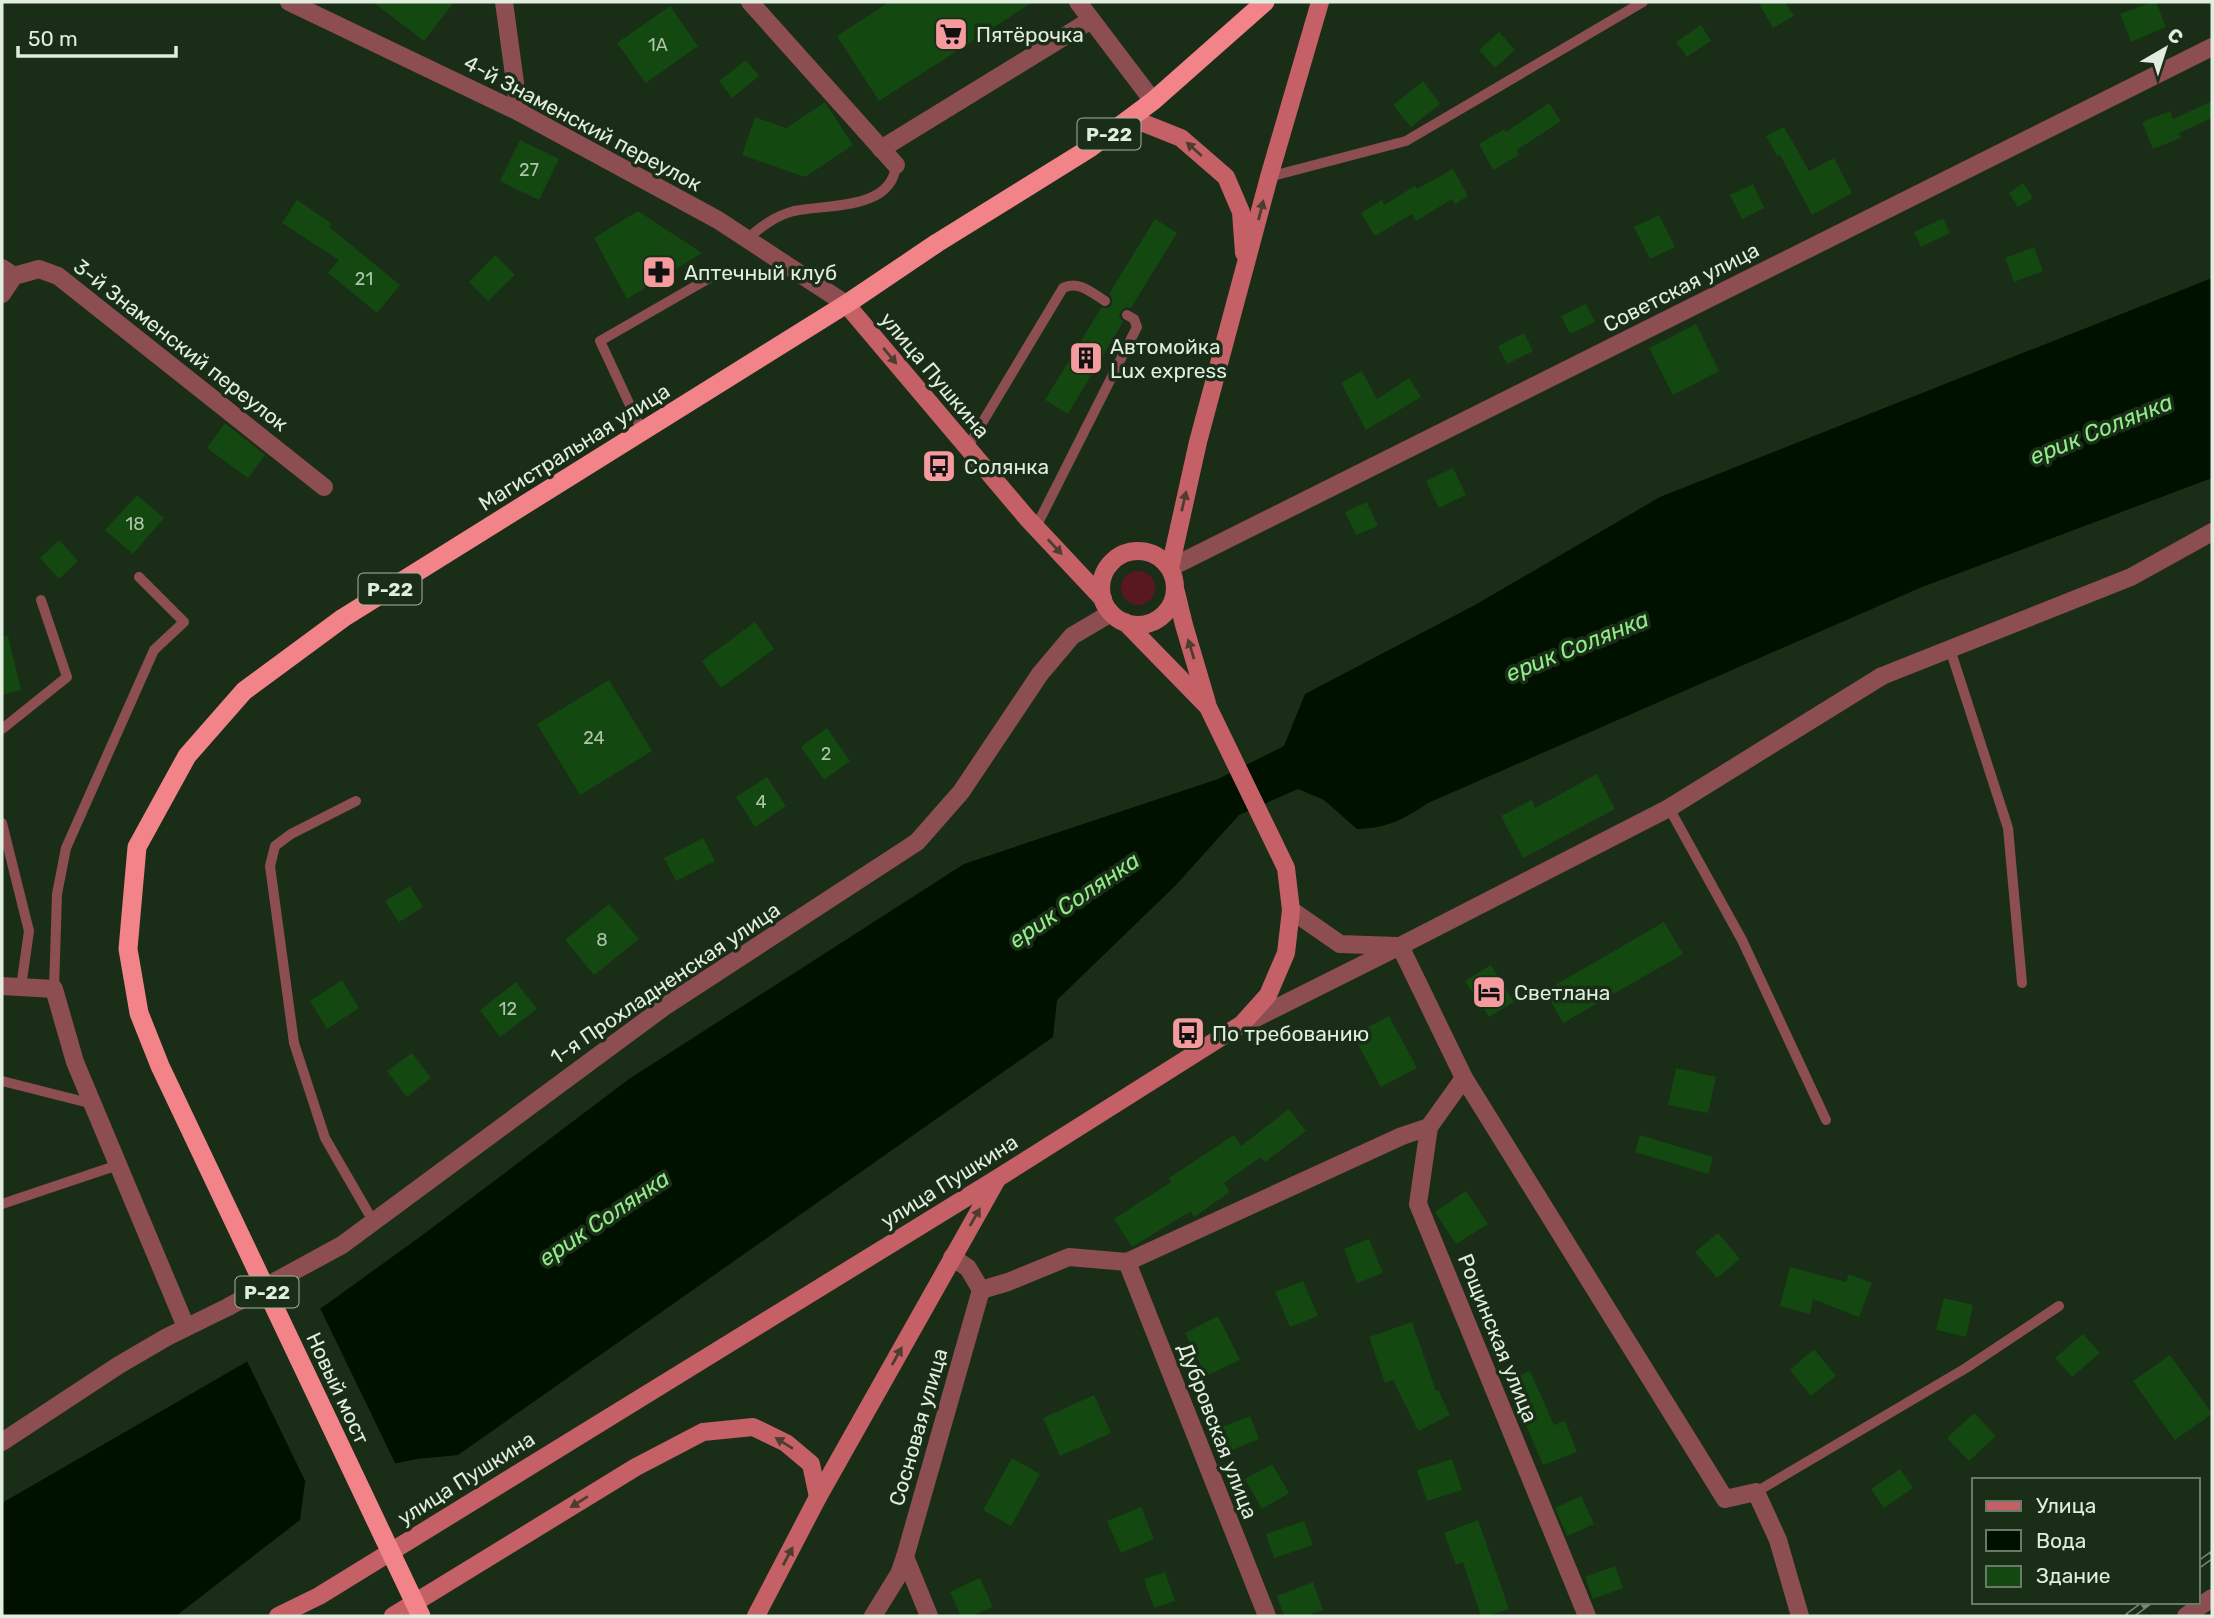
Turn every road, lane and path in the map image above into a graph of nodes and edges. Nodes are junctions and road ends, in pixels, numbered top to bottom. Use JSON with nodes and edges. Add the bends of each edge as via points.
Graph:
{"nodes":[{"id":1,"x":289,"y":2,"type":"edge"},
{"id":2,"x":503,"y":2,"type":"edge"},
{"id":3,"x":750,"y":2,"type":"edge"},
{"id":4,"x":1265,"y":2,"type":"edge"},
{"id":5,"x":1320,"y":2,"type":"edge"},
{"id":6,"x":1643,"y":2,"type":"edge"},
{"id":7,"x":1084,"y":8,"type":"edge"},
{"id":8,"x":2212,"y":47,"type":"edge"},
{"id":9,"x":1153,"y":101,"type":"junction"},
{"id":10,"x":519,"y":112,"type":"junction"},
{"id":11,"x":1131,"y":118,"type":"junction"},
{"id":12,"x":881,"y":149,"type":"junction"},
{"id":13,"x":896,"y":165,"type":"joint"},
{"id":14,"x":1269,"y":177,"type":"junction"},
{"id":15,"x":747,"y":239,"type":"junction"},
{"id":16,"x":8,"y":272,"type":"edge"},
{"id":17,"x":713,"y":276,"type":"dead end"},
{"id":18,"x":2,"y":294,"type":"edge"},
{"id":19,"x":1238,"y":298,"type":"junction"},
{"id":20,"x":1105,"y":301,"type":"dead end"},
{"id":21,"x":846,"y":304,"type":"junction"},
{"id":22,"x":1127,"y":315,"type":"dead end"},
{"id":23,"x":642,"y":431,"type":"junction"},
{"id":24,"x":967,"y":448,"type":"junction"},
{"id":25,"x":324,"y":487,"type":"dead end"},
{"id":26,"x":1036,"y":527,"type":"junction"},
{"id":27,"x":2212,"y":532,"type":"edge"},
{"id":28,"x":1170,"y":568,"type":"junction"},
{"id":29,"x":139,"y":577,"type":"dead end"},
{"id":30,"x":1176,"y":590,"type":"junction"},
{"id":31,"x":41,"y":600,"type":"dead end"},
{"id":32,"x":1113,"y":611,"type":"junction"},
{"id":33,"x":1950,"y":649,"type":"junction"},
{"id":34,"x":1208,"y":706,"type":"junction"},
{"id":35,"x":2,"y":729,"type":"edge"},
{"id":36,"x":356,"y":801,"type":"dead end"},
{"id":37,"x":1669,"y":808,"type":"junction"},
{"id":38,"x":2,"y":823,"type":"edge"},
{"id":39,"x":1292,"y":910,"type":"junction"},
{"id":40,"x":1400,"y":946,"type":"junction"},
{"id":41,"x":2022,"y":983,"type":"dead end"},
{"id":42,"x":2,"y":985,"type":"edge"},
{"id":43,"x":21,"y":987,"type":"junction"},
{"id":44,"x":54,"y":989,"type":"junction"},
{"id":45,"x":1242,"y":1024,"type":"junction"},
{"id":46,"x":160,"y":1066,"type":"joint"},
{"id":47,"x":1464,"y":1078,"type":"junction"},
{"id":48,"x":2,"y":1080,"type":"edge"},
{"id":49,"x":93,"y":1104,"type":"junction"},
{"id":50,"x":1826,"y":1120,"type":"dead end"},
{"id":51,"x":1429,"y":1127,"type":"junction"},
{"id":52,"x":118,"y":1165,"type":"junction"},
{"id":53,"x":998,"y":1178,"type":"junction"},
{"id":54,"x":2,"y":1205,"type":"edge"},
{"id":55,"x":373,"y":1221,"type":"junction"},
{"id":56,"x":953,"y":1257,"type":"junction"},
{"id":57,"x":1127,"y":1262,"type":"junction"},
{"id":58,"x":981,"y":1290,"type":"junction"},
{"id":59,"x":2059,"y":1306,"type":"dead end"},
{"id":60,"x":186,"y":1327,"type":"junction"},
{"id":61,"x":2,"y":1441,"type":"edge"},
{"id":62,"x":1756,"y":1492,"type":"junction"},
{"id":63,"x":818,"y":1497,"type":"junction"},
{"id":64,"x":905,"y":1557,"type":"junction"},
{"id":65,"x":2212,"y":1598,"type":"edge"},
{"id":66,"x":278,"y":1616,"type":"edge"},
{"id":67,"x":393,"y":1616,"type":"edge"},
{"id":68,"x":421,"y":1616,"type":"edge"},
{"id":69,"x":756,"y":1616,"type":"edge"},
{"id":70,"x":873,"y":1616,"type":"edge"},
{"id":71,"x":929,"y":1616,"type":"edge"},
{"id":72,"x":1266,"y":1616,"type":"edge"},
{"id":73,"x":1587,"y":1616,"type":"edge"},
{"id":74,"x":1800,"y":1616,"type":"edge"},
{"id":75,"x":2186,"y":1616,"type":"edge"}],
"edges":[{"from":1,"to":10,"type":"street","name":"4-й Знаменский переулок"},
{"from":2,"to":10,"type":"street"},
{"from":3,"to":12,"type":"street"},
{"from":4,"to":9,"type":"highway","name":"Магистральная улица","number":"Р-22"},
{"from":5,"to":14,"type":"main road"},
{"from":6,"to":14,"type":"lane","via":[[1406,141]]},
{"from":7,"to":9,"type":"street"},
{"from":7,"to":12,"type":"street"},
{"from":8,"to":28,"type":"street","name":"Советская улица"},
{"from":9,"to":11,"type":"highway","name":"Магистральная улица","number":"Р-22"},
{"from":10,"to":15,"type":"street","name":"4-й Знаменский переулок"},
{"from":19,"to":11,"type":"main road","one_way":true,"via":[[1245,245],[1241,212],[1226,177],[1181,138]]},
{"from":11,"to":21,"type":"highway","name":"Магистральная улица","number":"Р-22"},
{"from":12,"to":13,"type":"street"},
{"from":13,"to":15,"type":"lane","via":[[895,177],[879,194],[848,205],[794,211],[768,221]]},
{"from":19,"to":14,"type":"main road","one_way":true},
{"from":15,"to":21,"type":"street","name":"4-й Знаменский переулок"},
{"from":16,"to":18,"type":"street"},
{"from":16,"to":25,"type":"street","name":"3-й Знаменский переулок","via":[[39,269],[58,276]]},
{"from":17,"to":23,"type":"lane","via":[[600,341]]},
{"from":28,"to":19,"type":"main road","one_way":true,"via":[[1198,442]]},
{"from":20,"to":24,"type":"lane","via":[[1079,285],[1063,288]]},
{"from":21,"to":23,"type":"highway","name":"Магистральная улица","number":"Р-22"},
{"from":21,"to":24,"type":"main road","name":"улица Пушкина","one_way":true},
{"from":22,"to":26,"type":"lane","via":[[1138,327]]},
{"from":23,"to":46,"type":"highway","name":"Магистральная улица","number":"Р-22","via":[[343,618],[244,691],[187,756],[137,847],[129,936],[139,1013]]},
{"from":24,"to":26,"type":"main road","name":"улица Пушкина"},
{"from":26,"to":32,"type":"main road","name":"улица Пушкина","one_way":true},
{"from":27,"to":33,"type":"street","via":[[2131,577]]},
{"from":28,"to":30,"type":"main road"},
{"from":28,"to":32,"type":"main road","via":[[1156,555],[1137,550],[1111,562],[1101,589]]},
{"from":29,"to":44,"type":"lane","via":[[184,622],[154,650],[66,848],[57,894]]},
{"from":30,"to":32,"type":"main road","via":[[1167,612],[1148,624],[1136,625]]},
{"from":34,"to":30,"type":"main road","one_way":true},
{"from":31,"to":35,"type":"lane","via":[[67,677]]},
{"from":32,"to":34,"type":"main road","name":"улица Пушкина"},
{"from":32,"to":55,"type":"street","name":"1-я Прохладненская улица","via":[[1074,634],[961,792],[917,842],[664,1007]]},
{"from":33,"to":37,"type":"street","via":[[1882,676]]},
{"from":33,"to":41,"type":"lane","via":[[2008,828]]},
{"from":34,"to":39,"type":"main road","name":"улица Пушкина","via":[[1286,868]]},
{"from":36,"to":55,"type":"lane","via":[[275,846],[270,866],[294,1043],[325,1138]]},
{"from":37,"to":40,"type":"street"},
{"from":37,"to":50,"type":"lane","via":[[1742,940]]},
{"from":38,"to":43,"type":"lane","via":[[29,931]]},
{"from":39,"to":40,"type":"street","via":[[1340,944]]},
{"from":39,"to":45,"type":"main road","name":"улица Пушкина","via":[[1286,953],[1268,995]]},
{"from":40,"to":45,"type":"street"},
{"from":40,"to":47,"type":"street"},
{"from":42,"to":43,"type":"street"},
{"from":43,"to":44,"type":"street"},
{"from":44,"to":49,"type":"street","via":[[75,1062]]},
{"from":45,"to":53,"type":"main road","name":"улица Пушкина"},
{"from":46,"to":68,"type":"highway","name":"Новый мост","number":"Р-22"},
{"from":47,"to":51,"type":"street","name":"Рощинская улица"},
{"from":47,"to":62,"type":"street","via":[[1725,1499]]},
{"from":48,"to":49,"type":"lane"},
{"from":49,"to":52,"type":"street"},
{"from":51,"to":57,"type":"street"},
{"from":51,"to":73,"type":"street","name":"Рощинская улица","via":[[1418,1204]]},
{"from":52,"to":54,"type":"lane"},
{"from":52,"to":60,"type":"street"},
{"from":56,"to":53,"type":"main road","one_way":true},
{"from":53,"to":66,"type":"main road","name":"улица Пушкина"},
{"from":55,"to":60,"type":"street","name":"1-я Прохладненская улица","via":[[322,1257]]},
{"from":56,"to":58,"type":"street","via":[[968,1268]]},
{"from":63,"to":56,"type":"main road","one_way":true},
{"from":57,"to":58,"type":"street","via":[[1069,1257]]},
{"from":57,"to":72,"type":"street","name":"Дубровская улица"},
{"from":58,"to":64,"type":"street","name":"Сосновая улица"},
{"from":59,"to":62,"type":"lane","via":[[1966,1368]]},
{"from":60,"to":61,"type":"street","name":"1-я Прохладненская улица","via":[[118,1365]]},
{"from":62,"to":74,"type":"street","via":[[1778,1540]]},
{"from":63,"to":67,"type":"main road","one_way":true,"via":[[811,1464],[786,1443],[753,1427],[703,1432],[636,1467]]},
{"from":69,"to":63,"type":"main road","one_way":true},
{"from":64,"to":70,"type":"street","name":"Сосновая улица"},
{"from":64,"to":71,"type":"street"},
{"from":65,"to":75,"type":"street"}]}
